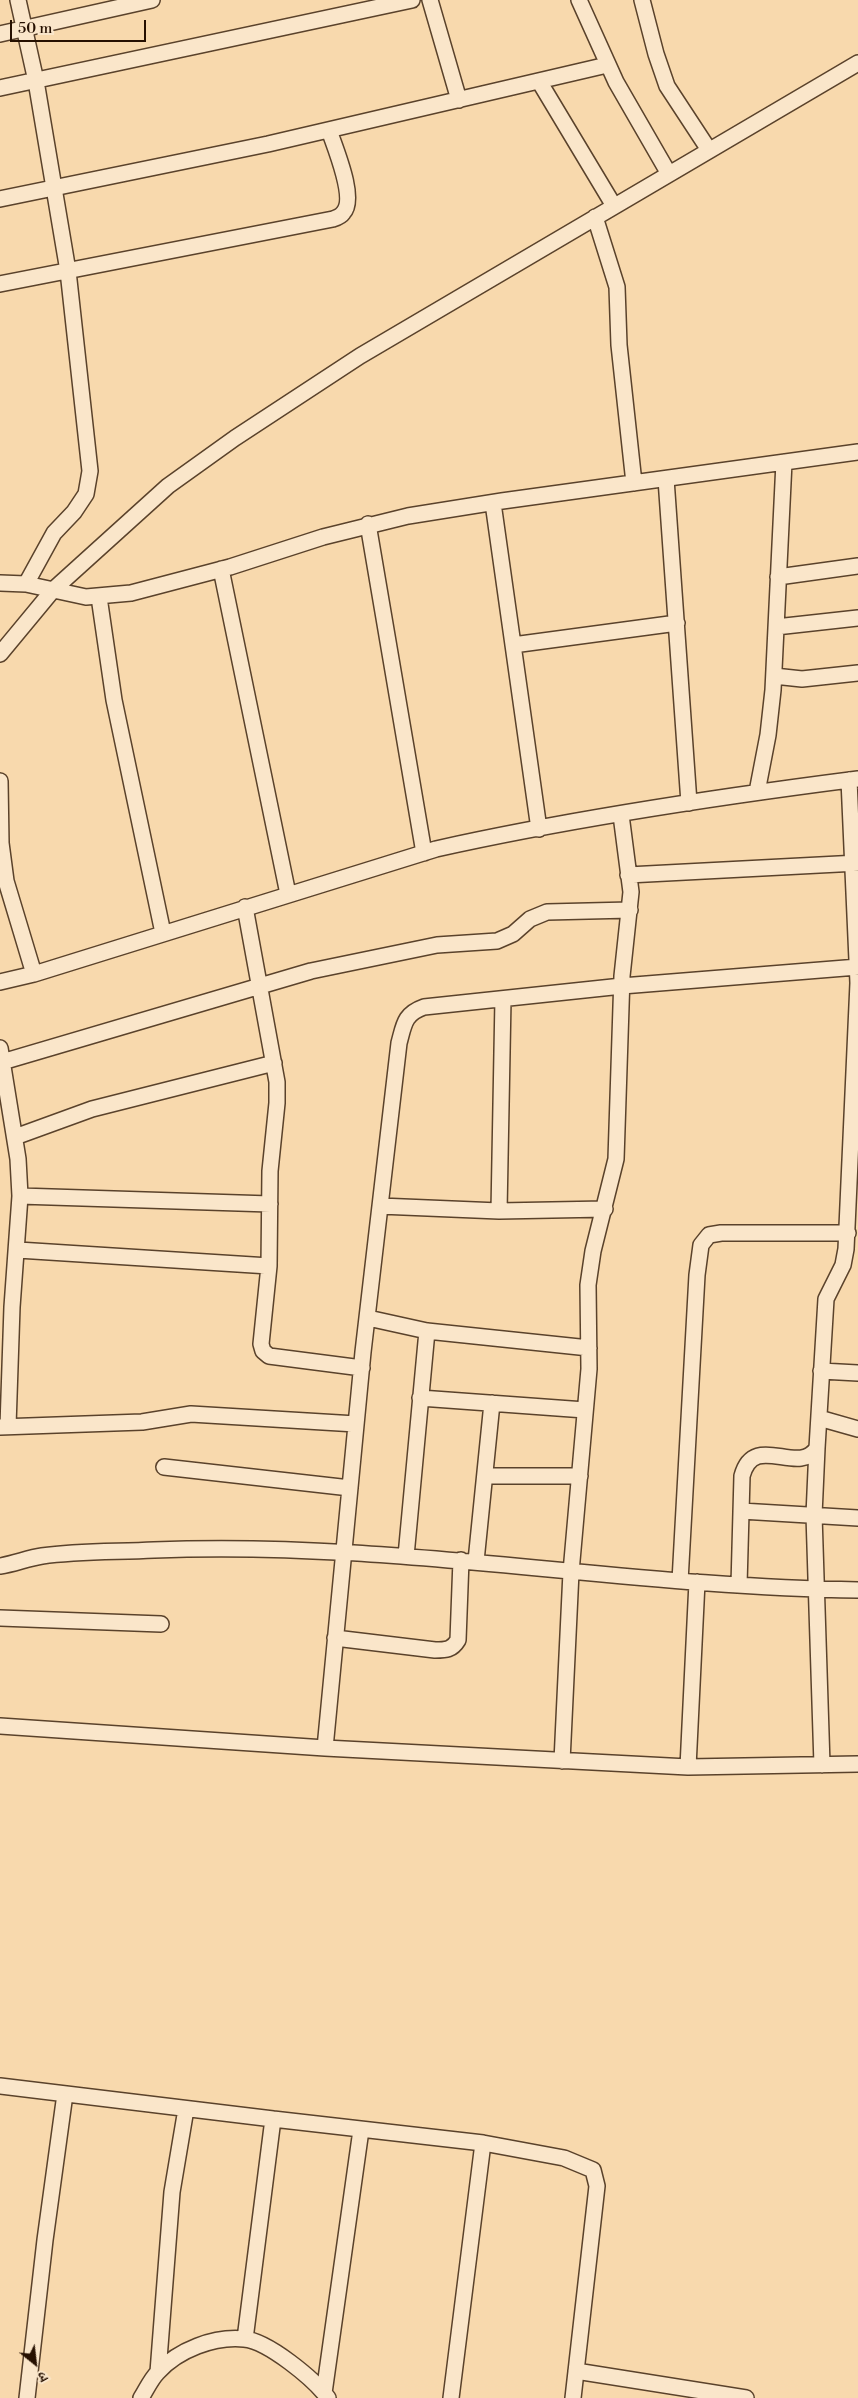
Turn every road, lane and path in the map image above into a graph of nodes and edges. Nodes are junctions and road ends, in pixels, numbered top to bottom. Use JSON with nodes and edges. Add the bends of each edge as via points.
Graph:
{"nodes":[{"id":1,"x":18,"y":0,"type":"edge"},
{"id":2,"x":152,"y":0,"type":"edge"},
{"id":3,"x":412,"y":0,"type":"edge"},
{"id":4,"x":430,"y":0,"type":"edge"},
{"id":5,"x":579,"y":0,"type":"edge"},
{"id":6,"x":642,"y":0,"type":"edge"},
{"id":7,"x":24,"y":28,"type":"junction"},
{"id":8,"x":0,"y":34,"type":"edge"},
{"id":9,"x":858,"y":63,"type":"edge"},
{"id":10,"x":607,"y":65,"type":"junction"},
{"id":11,"x":36,"y":81,"type":"junction"},
{"id":12,"x":539,"y":81,"type":"junction"},
{"id":13,"x":0,"y":88,"type":"edge"},
{"id":14,"x":459,"y":100,"type":"junction"},
{"id":15,"x":329,"y":130,"type":"junction"},
{"id":16,"x":709,"y":150,"type":"junction"},
{"id":17,"x":669,"y":174,"type":"junction"},
{"id":18,"x":55,"y":189,"type":"junction"},
{"id":19,"x":0,"y":199,"type":"edge"},
{"id":20,"x":614,"y":206,"type":"junction"},
{"id":21,"x":595,"y":217,"type":"junction"},
{"id":22,"x":68,"y":271,"type":"junction"},
{"id":23,"x":0,"y":284,"type":"edge"},
{"id":24,"x":858,"y":452,"type":"edge"},
{"id":25,"x":784,"y":462,"type":"junction"},
{"id":26,"x":666,"y":479,"type":"junction"},
{"id":27,"x":634,"y":483,"type":"junction"},
{"id":28,"x":493,"y":503,"type":"junction"},
{"id":29,"x":368,"y":524,"type":"junction"},
{"id":30,"x":858,"y":566,"type":"edge"},
{"id":31,"x":221,"y":569,"type":"junction"},
{"id":32,"x":778,"y":577,"type":"junction"},
{"id":33,"x":0,"y":583,"type":"edge"},
{"id":34,"x":26,"y":584,"type":"junction"},
{"id":35,"x":53,"y":590,"type":"junction"},
{"id":36,"x":99,"y":597,"type":"junction"},
{"id":37,"x":858,"y":618,"type":"edge"},
{"id":38,"x":677,"y":623,"type":"junction"},
{"id":39,"x":776,"y":628,"type":"junction"},
{"id":40,"x":513,"y":645,"type":"junction"},
{"id":41,"x":0,"y":654,"type":"edge"},
{"id":42,"x":858,"y":673,"type":"edge"},
{"id":43,"x":774,"y":676,"type":"junction"},
{"id":44,"x":853,"y":780,"type":"edge"},
{"id":45,"x":0,"y":781,"type":"edge"},
{"id":46,"x":758,"y":792,"type":"junction"},
{"id":47,"x":689,"y":803,"type":"junction"},
{"id":48,"x":621,"y":814,"type":"junction"},
{"id":49,"x":539,"y":829,"type":"junction"},
{"id":50,"x":424,"y":853,"type":"junction"},
{"id":51,"x":855,"y":863,"type":"edge"},
{"id":52,"x":628,"y":875,"type":"junction"},
{"id":53,"x":288,"y":894,"type":"junction"},
{"id":54,"x":245,"y":907,"type":"junction"},
{"id":55,"x":630,"y":910,"type":"junction"},
{"id":56,"x":163,"y":933,"type":"junction"},
{"id":57,"x":858,"y":967,"type":"edge"},
{"id":58,"x":34,"y":974,"type":"junction"},
{"id":59,"x":0,"y":982,"type":"edge"},
{"id":60,"x":259,"y":986,"type":"junction"},
{"id":61,"x":622,"y":986,"type":"junction"},
{"id":62,"x":503,"y":999,"type":"junction"},
{"id":63,"x":1,"y":1055,"type":"edge"},
{"id":64,"x":274,"y":1063,"type":"junction"},
{"id":65,"x":856,"y":1075,"type":"edge"},
{"id":66,"x":15,"y":1137,"type":"junction"},
{"id":67,"x":20,"y":1196,"type":"junction"},
{"id":68,"x":270,"y":1204,"type":"junction"},
{"id":69,"x":380,"y":1206,"type":"junction"},
{"id":70,"x":605,"y":1209,"type":"junction"},
{"id":71,"x":499,"y":1211,"type":"junction"},
{"id":72,"x":848,"y":1233,"type":"junction"},
{"id":73,"x":852,"y":1249,"type":"edge"},
{"id":74,"x":18,"y":1250,"type":"junction"},
{"id":75,"x":269,"y":1266,"type":"junction"},
{"id":76,"x":368,"y":1318,"type":"junction"},
{"id":77,"x":427,"y":1331,"type":"junction"},
{"id":78,"x":589,"y":1348,"type":"junction"},
{"id":79,"x":362,"y":1368,"type":"junction"},
{"id":80,"x":821,"y":1371,"type":"junction"},
{"id":81,"x":858,"y":1374,"type":"edge"},
{"id":82,"x":420,"y":1398,"type":"junction"},
{"id":83,"x":492,"y":1403,"type":"junction"},
{"id":84,"x":585,"y":1410,"type":"junction"},
{"id":85,"x":819,"y":1418,"type":"junction"},
{"id":86,"x":356,"y":1424,"type":"junction"},
{"id":87,"x":4,"y":1427,"type":"edge"},
{"id":88,"x":858,"y":1429,"type":"edge"},
{"id":89,"x":817,"y":1448,"type":"junction"},
{"id":90,"x":164,"y":1467,"type":"dead end"},
{"id":91,"x":485,"y":1476,"type":"junction"},
{"id":92,"x":580,"y":1476,"type":"junction"},
{"id":93,"x":350,"y":1488,"type":"junction"},
{"id":94,"x":741,"y":1511,"type":"junction"},
{"id":95,"x":814,"y":1515,"type":"junction"},
{"id":96,"x":858,"y":1518,"type":"edge"},
{"id":97,"x":343,"y":1551,"type":"junction"},
{"id":98,"x":406,"y":1556,"type":"junction"},
{"id":99,"x":461,"y":1560,"type":"junction"},
{"id":100,"x":476,"y":1561,"type":"junction"},
{"id":101,"x":0,"y":1566,"type":"edge"},
{"id":102,"x":571,"y":1572,"type":"junction"},
{"id":103,"x":680,"y":1581,"type":"junction"},
{"id":104,"x":697,"y":1582,"type":"junction"},
{"id":105,"x":739,"y":1585,"type":"junction"},
{"id":106,"x":816,"y":1590,"type":"junction"},
{"id":107,"x":858,"y":1590,"type":"edge"},
{"id":108,"x":0,"y":1618,"type":"edge"},
{"id":109,"x":161,"y":1624,"type":"dead end"},
{"id":110,"x":335,"y":1638,"type":"junction"},
{"id":111,"x":0,"y":1726,"type":"edge"},
{"id":112,"x":325,"y":1748,"type":"junction"},
{"id":113,"x":562,"y":1761,"type":"junction"},
{"id":114,"x":858,"y":1764,"type":"edge"},
{"id":115,"x":822,"y":1765,"type":"junction"},
{"id":116,"x":688,"y":1767,"type":"junction"},
{"id":117,"x":0,"y":2086,"type":"edge"},
{"id":118,"x":65,"y":2094,"type":"junction"},
{"id":119,"x":186,"y":2109,"type":"junction"},
{"id":120,"x":273,"y":2120,"type":"junction"},
{"id":121,"x":361,"y":2130,"type":"junction"},
{"id":122,"x":483,"y":2144,"type":"junction"},
{"id":123,"x":246,"y":2339,"type":"junction"},
{"id":124,"x":576,"y":2370,"type":"junction"},
{"id":125,"x":158,"y":2372,"type":"junction"},
{"id":126,"x":326,"y":2396,"type":"edge"},
{"id":127,"x":27,"y":2398,"type":"edge"},
{"id":128,"x":141,"y":2398,"type":"edge"},
{"id":129,"x":451,"y":2398,"type":"edge"},
{"id":130,"x":573,"y":2398,"type":"edge"},
{"id":131,"x":746,"y":2398,"type":"edge"}],
"edges":[{"from":1,"to":7,"type":"street"},
{"from":2,"to":7,"type":"street"},
{"from":3,"to":11,"type":"street"},
{"from":4,"to":14,"type":"street"},
{"from":5,"to":10,"type":"street"},
{"from":6,"to":16,"type":"street","via":[[667,86]]},
{"from":7,"to":8,"type":"street"},
{"from":7,"to":11,"type":"street"},
{"from":9,"to":16,"type":"street"},
{"from":10,"to":12,"type":"street"},
{"from":10,"to":17,"type":"street"},
{"from":11,"to":13,"type":"street"},
{"from":11,"to":18,"type":"street"},
{"from":12,"to":14,"type":"street"},
{"from":12,"to":20,"type":"street"},
{"from":14,"to":15,"type":"street"},
{"from":15,"to":18,"type":"street"},
{"from":15,"to":22,"type":"street","via":[[348,192],[348,205],[343,214],[333,219]]},
{"from":16,"to":17,"type":"street"},
{"from":17,"to":20,"type":"street"},
{"from":18,"to":19,"type":"street"},
{"from":18,"to":22,"type":"street"},
{"from":20,"to":21,"type":"street"},
{"from":21,"to":27,"type":"street","via":[[617,287],[619,345]]},
{"from":21,"to":35,"type":"street","via":[[360,356],[235,438],[168,486]]},
{"from":22,"to":23,"type":"street"},
{"from":22,"to":34,"type":"street","via":[[90,472],[86,494],[54,533]]},
{"from":24,"to":25,"type":"street"},
{"from":25,"to":26,"type":"street"},
{"from":25,"to":32,"type":"street"},
{"from":26,"to":27,"type":"street"},
{"from":26,"to":38,"type":"street"},
{"from":27,"to":28,"type":"street"},
{"from":28,"to":29,"type":"street"},
{"from":28,"to":40,"type":"street"},
{"from":29,"to":31,"type":"street"},
{"from":29,"to":50,"type":"street"},
{"from":30,"to":32,"type":"street"},
{"from":31,"to":36,"type":"street","via":[[131,593]]},
{"from":31,"to":53,"type":"street"},
{"from":32,"to":39,"type":"street"},
{"from":33,"to":34,"type":"street"},
{"from":34,"to":35,"type":"street"},
{"from":35,"to":36,"type":"street"},
{"from":35,"to":41,"type":"street"},
{"from":36,"to":56,"type":"street","via":[[114,700]]},
{"from":37,"to":39,"type":"street"},
{"from":38,"to":40,"type":"street"},
{"from":38,"to":47,"type":"street"},
{"from":39,"to":43,"type":"street"},
{"from":40,"to":49,"type":"street"},
{"from":42,"to":43,"type":"street","via":[[802,679]]},
{"from":43,"to":46,"type":"street"},
{"from":44,"to":46,"type":"street"},
{"from":44,"to":51,"type":"street"},
{"from":45,"to":58,"type":"street","via":[[1,843],[6,881]]},
{"from":46,"to":47,"type":"street"},
{"from":47,"to":48,"type":"street"},
{"from":48,"to":49,"type":"street"},
{"from":48,"to":52,"type":"street"},
{"from":49,"to":50,"type":"street"},
{"from":50,"to":53,"type":"street"},
{"from":51,"to":52,"type":"street"},
{"from":51,"to":57,"type":"street"},
{"from":52,"to":55,"type":"street"},
{"from":53,"to":54,"type":"street"},
{"from":54,"to":56,"type":"street"},
{"from":54,"to":60,"type":"street"},
{"from":55,"to":60,"type":"street","via":[[547,912],[530,918],[513,934],[497,941],[437,945],[311,970]]},
{"from":55,"to":61,"type":"street"},
{"from":56,"to":58,"type":"street"},
{"from":57,"to":61,"type":"street"},
{"from":57,"to":65,"type":"street"},
{"from":58,"to":59,"type":"street"},
{"from":60,"to":63,"type":"street"},
{"from":60,"to":64,"type":"street"},
{"from":61,"to":62,"type":"street"},
{"from":61,"to":70,"type":"street","via":[[616,1159]]},
{"from":62,"to":69,"type":"street","via":[[414,1010],[404,1022]]},
{"from":62,"to":71,"type":"street"},
{"from":63,"to":66,"type":"street"},
{"from":64,"to":66,"type":"street","via":[[92,1109]]},
{"from":64,"to":68,"type":"street","via":[[277,1104],[271,1150]]},
{"from":65,"to":72,"type":"street"},
{"from":66,"to":67,"type":"street"},
{"from":67,"to":68,"type":"street"},
{"from":67,"to":74,"type":"street"},
{"from":68,"to":75,"type":"street"},
{"from":69,"to":71,"type":"street"},
{"from":69,"to":76,"type":"street"},
{"from":70,"to":71,"type":"street"},
{"from":70,"to":78,"type":"street","via":[[593,1251],[588,1285]]},
{"from":72,"to":73,"type":"street"},
{"from":72,"to":103,"type":"street","via":[[721,1233],[709,1235],[701,1245],[696,1282]]},
{"from":73,"to":80,"type":"street","via":[[826,1299]]},
{"from":74,"to":75,"type":"street"},
{"from":74,"to":87,"type":"street"},
{"from":75,"to":79,"type":"street","via":[[261,1334],[263,1351],[269,1356]]},
{"from":76,"to":77,"type":"street"},
{"from":76,"to":79,"type":"street"},
{"from":77,"to":78,"type":"street"},
{"from":77,"to":82,"type":"street"},
{"from":78,"to":84,"type":"street"},
{"from":79,"to":86,"type":"street"},
{"from":80,"to":81,"type":"street"},
{"from":80,"to":85,"type":"street"},
{"from":82,"to":83,"type":"street"},
{"from":82,"to":98,"type":"street"},
{"from":83,"to":84,"type":"street"},
{"from":83,"to":91,"type":"street"},
{"from":84,"to":92,"type":"street"},
{"from":85,"to":88,"type":"street"},
{"from":85,"to":89,"type":"street"},
{"from":86,"to":87,"type":"street","via":[[191,1414],[142,1422]]},
{"from":86,"to":93,"type":"street"},
{"from":89,"to":94,"type":"street","via":[[802,1458],[765,1454],[750,1460],[742,1476]]},
{"from":89,"to":95,"type":"street"},
{"from":90,"to":93,"type":"street"},
{"from":91,"to":92,"type":"street"},
{"from":91,"to":100,"type":"street"},
{"from":92,"to":102,"type":"street"},
{"from":93,"to":97,"type":"street"},
{"from":94,"to":95,"type":"street"},
{"from":94,"to":105,"type":"street"},
{"from":95,"to":96,"type":"street"},
{"from":95,"to":106,"type":"street"},
{"from":97,"to":98,"type":"street"},
{"from":97,"to":101,"type":"street","via":[[211,1548],[76,1553],[41,1556]]},
{"from":97,"to":110,"type":"street"},
{"from":98,"to":99,"type":"street"},
{"from":99,"to":100,"type":"street"},
{"from":99,"to":110,"type":"street","via":[[458,1640],[454,1646],[435,1650]]},
{"from":100,"to":102,"type":"street"},
{"from":102,"to":103,"type":"street"},
{"from":102,"to":113,"type":"street"},
{"from":103,"to":104,"type":"street"},
{"from":104,"to":105,"type":"street"},
{"from":104,"to":116,"type":"street"},
{"from":105,"to":106,"type":"street"},
{"from":106,"to":107,"type":"street"},
{"from":106,"to":115,"type":"street"},
{"from":108,"to":109,"type":"street"},
{"from":110,"to":112,"type":"street"},
{"from":111,"to":112,"type":"street"},
{"from":112,"to":113,"type":"street"},
{"from":113,"to":116,"type":"street"},
{"from":114,"to":115,"type":"street"},
{"from":115,"to":116,"type":"street"},
{"from":117,"to":118,"type":"street"},
{"from":118,"to":119,"type":"street"},
{"from":118,"to":127,"type":"street"},
{"from":119,"to":120,"type":"street"},
{"from":119,"to":125,"type":"street","via":[[172,2192]]},
{"from":120,"to":121,"type":"street"},
{"from":120,"to":123,"type":"street"},
{"from":121,"to":122,"type":"street"},
{"from":121,"to":126,"type":"street"},
{"from":122,"to":124,"type":"street","via":[[564,2158],[593,2170],[597,2186]]},
{"from":122,"to":129,"type":"street"},
{"from":123,"to":125,"type":"street","via":[[210,2341],[182,2354]]},
{"from":123,"to":126,"type":"street","via":[[291,2363]]},
{"from":124,"to":130,"type":"street"},
{"from":124,"to":131,"type":"street"},
{"from":125,"to":128,"type":"street"}]}
